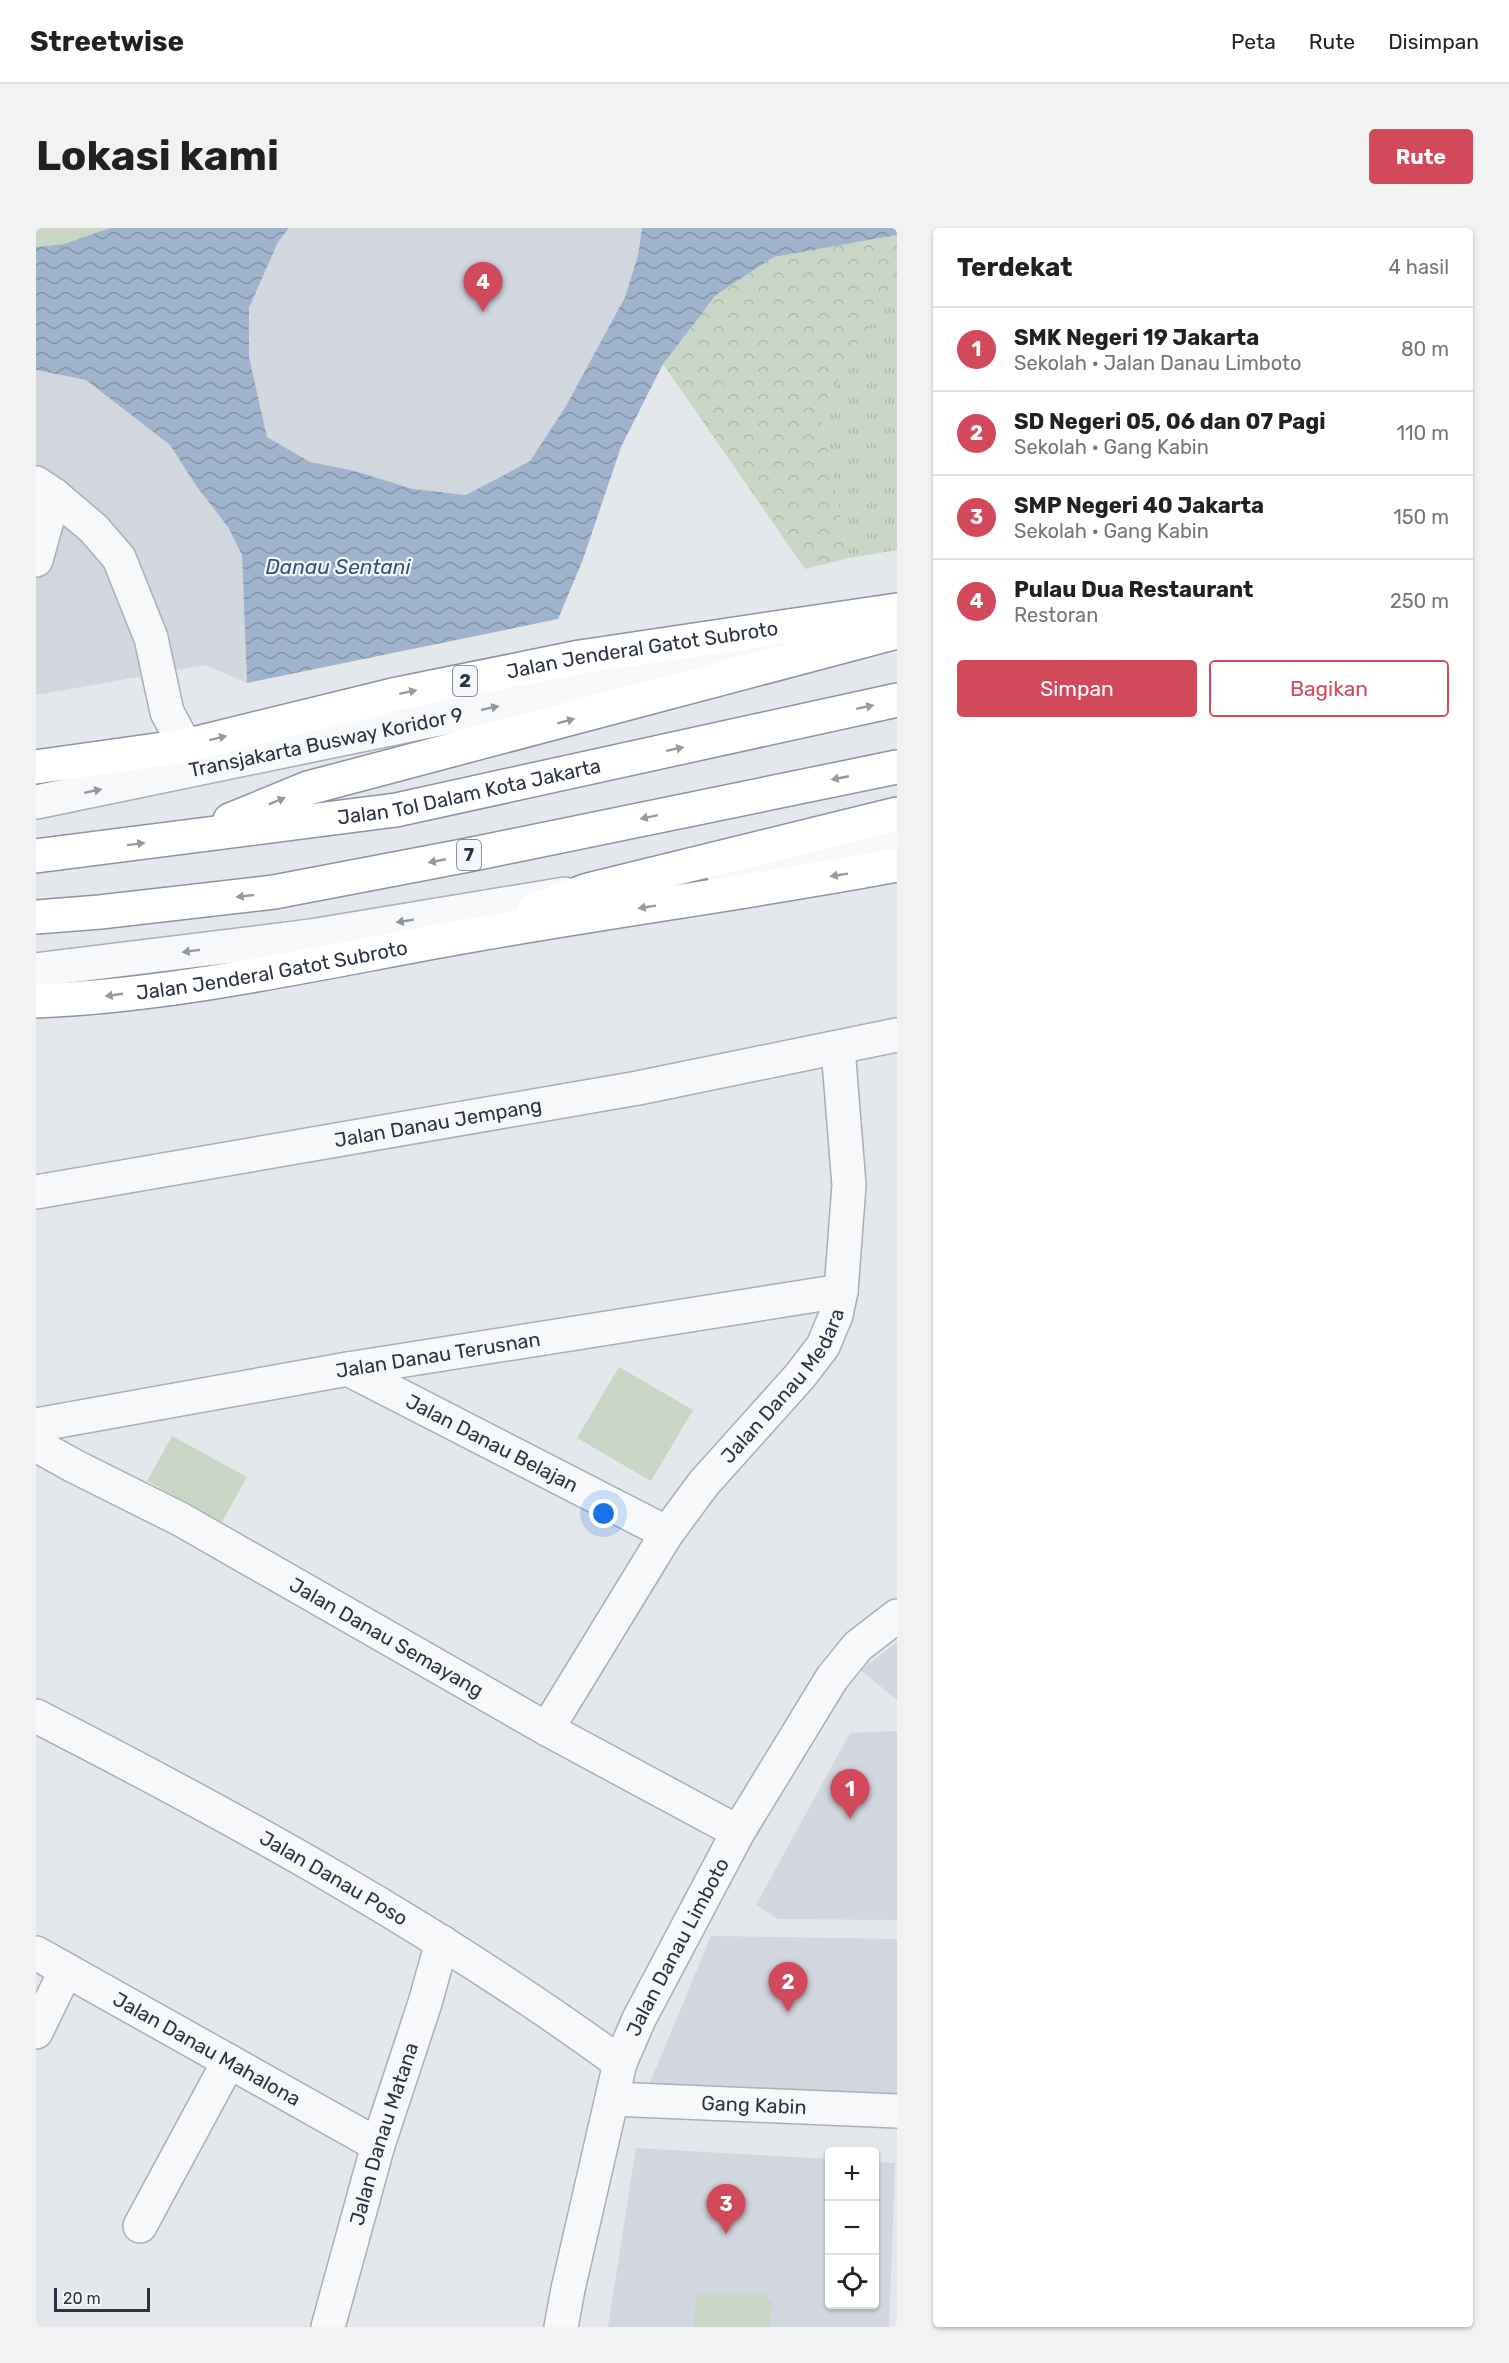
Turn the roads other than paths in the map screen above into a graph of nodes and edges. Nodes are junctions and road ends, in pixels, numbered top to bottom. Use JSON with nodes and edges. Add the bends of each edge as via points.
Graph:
{"nodes":[{"id":1,"x":45,"y":489,"type":"edge"},
{"id":2,"x":36,"y":560,"type":"edge"},
{"id":3,"x":897,"y":610,"type":"edge"},
{"id":4,"x":897,"y":630,"type":"edge"},
{"id":5,"x":897,"y":700,"type":"edge"},
{"id":6,"x":185,"y":746,"type":"junction"},
{"id":7,"x":36,"y":767,"type":"edge"},
{"id":8,"x":897,"y":767,"type":"edge"},
{"id":9,"x":36,"y":802,"type":"edge"},
{"id":10,"x":897,"y":814,"type":"edge"},
{"id":11,"x":897,"y":835,"type":"edge"},
{"id":12,"x":184,"y":838,"type":"junction"},
{"id":13,"x":36,"y":856,"type":"edge"},
{"id":14,"x":897,"y":865,"type":"edge"},
{"id":15,"x":588,"y":890,"type":"junction"},
{"id":16,"x":36,"y":917,"type":"edge"},
{"id":17,"x":462,"y":937,"type":"junction"},
{"id":18,"x":36,"y":970,"type":"edge"},
{"id":19,"x":36,"y":1001,"type":"edge"},
{"id":20,"x":897,"y":1035,"type":"edge"},
{"id":21,"x":838,"y":1048,"type":"junction"},
{"id":22,"x":36,"y":1192,"type":"edge"},
{"id":23,"x":841,"y":1291,"type":"junction"},
{"id":24,"x":348,"y":1368,"type":"junction"},
{"id":25,"x":36,"y":1425,"type":"edge"},
{"id":26,"x":36,"y":1445,"type":"edge"},
{"id":27,"x":667,"y":1533,"type":"junction"},
{"id":28,"x":897,"y":1616,"type":"edge"},
{"id":29,"x":36,"y":1716,"type":"edge"},
{"id":30,"x":547,"y":1729,"type":"junction"},
{"id":31,"x":738,"y":1832,"type":"junction"},
{"id":32,"x":442,"y":1942,"type":"junction"},
{"id":33,"x":36,"y":1953,"type":"edge"},
{"id":34,"x":66,"y":1970,"type":"junction"},
{"id":35,"x":36,"y":2032,"type":"edge"},
{"id":36,"x":229,"y":2061,"type":"junction"},
{"id":37,"x":620,"y":2063,"type":"junction"},
{"id":38,"x":612,"y":2099,"type":"junction"},
{"id":39,"x":897,"y":2111,"type":"edge"},
{"id":40,"x":378,"y":2145,"type":"junction"},
{"id":41,"x":140,"y":2226,"type":"dead end"},
{"id":42,"x":328,"y":2327,"type":"edge"},
{"id":43,"x":561,"y":2327,"type":"edge"}],
"edges":[{"from":1,"to":2,"type":"street"},
{"from":1,"to":6,"type":"street","via":[[94,529],[119,558],[151,638],[166,712]]},
{"from":6,"to":3,"type":"highway","name":"Jalan Jenderal Gatot Subroto","number":"2","one_way":true,"via":[[393,695],[580,657]]},
{"from":9,"to":4,"type":"street","name":"Transjakarta Busway Koridor 9","one_way":true,"via":[[846,634]]},
{"from":12,"to":4,"type":"highway","one_way":true,"via":[[308,788]]},
{"from":12,"to":5,"type":"highway","name":"Jalan Tol Dalam Kota Jakarta","one_way":true,"via":[[396,810]]},
{"from":6,"to":7,"type":"highway","name":"Jalan Jenderal Gatot Subroto","number":"2"},
{"from":8,"to":16,"type":"highway","number":"7","one_way":true,"via":[[274,892]]},
{"from":10,"to":15,"type":"highway"},
{"from":11,"to":15,"type":"street","via":[[791,859]]},
{"from":13,"to":12,"type":"highway","name":"Jalan Tol Dalam Kota Jakarta","one_way":true},
{"from":14,"to":17,"type":"highway","name":"Jalan Jenderal Gatot Subroto","one_way":true},
{"from":15,"to":17,"type":"highway"},
{"from":15,"to":18,"type":"street","one_way":true,"via":[[311,936]]},
{"from":17,"to":19,"type":"highway","name":"Jalan Jenderal Gatot Subroto","one_way":true,"via":[[316,966],[91,998]]},
{"from":20,"to":21,"type":"street"},
{"from":21,"to":22,"type":"street","name":"Jalan Danau Jempang","via":[[638,1088]]},
{"from":21,"to":23,"type":"street","name":"Jalan Danau Medara","via":[[849,1185]]},
{"from":23,"to":24,"type":"street","name":"Jalan Danau Terusnan"},
{"from":23,"to":27,"type":"street","name":"Jalan Danau Medara","via":[[823,1346],[704,1482]]},
{"from":24,"to":25,"type":"street","name":"Jalan Danau Terusnan"},
{"from":24,"to":27,"type":"street","name":"Jalan Danau Belajan"},
{"from":26,"to":30,"type":"street","name":"Jalan Danau Semayang","via":[[180,1519]]},
{"from":27,"to":30,"type":"street","name":"Jalan Danau Medara"},
{"from":28,"to":31,"type":"street","name":"Jalan Danau Limboto","via":[[858,1646],[832,1678]]},
{"from":29,"to":32,"type":"street","name":"Jalan Danau Poso","via":[[174,1786]]},
{"from":30,"to":31,"type":"street","name":"Jalan Danau Semayang"},
{"from":31,"to":37,"type":"street","name":"Jalan Danau Limboto","via":[[639,2019]]},
{"from":32,"to":37,"type":"street","name":"Jalan Danau Poso"},
{"from":32,"to":40,"type":"street","name":"Jalan Danau Matana"},
{"from":33,"to":34,"type":"street","name":"Jalan Danau Mahalona"},
{"from":34,"to":35,"type":"street"},
{"from":34,"to":36,"type":"street","name":"Jalan Danau Mahalona"},
{"from":36,"to":40,"type":"street","name":"Jalan Danau Mahalona"},
{"from":36,"to":41,"type":"street"},
{"from":37,"to":38,"type":"street","name":"Jalan Danau Limboto"},
{"from":38,"to":39,"type":"street","name":"Gang Kabin"},
{"from":38,"to":43,"type":"street","name":"Jalan Danau Limboto"},
{"from":40,"to":42,"type":"street","name":"Jalan Danau Matana"}]}
